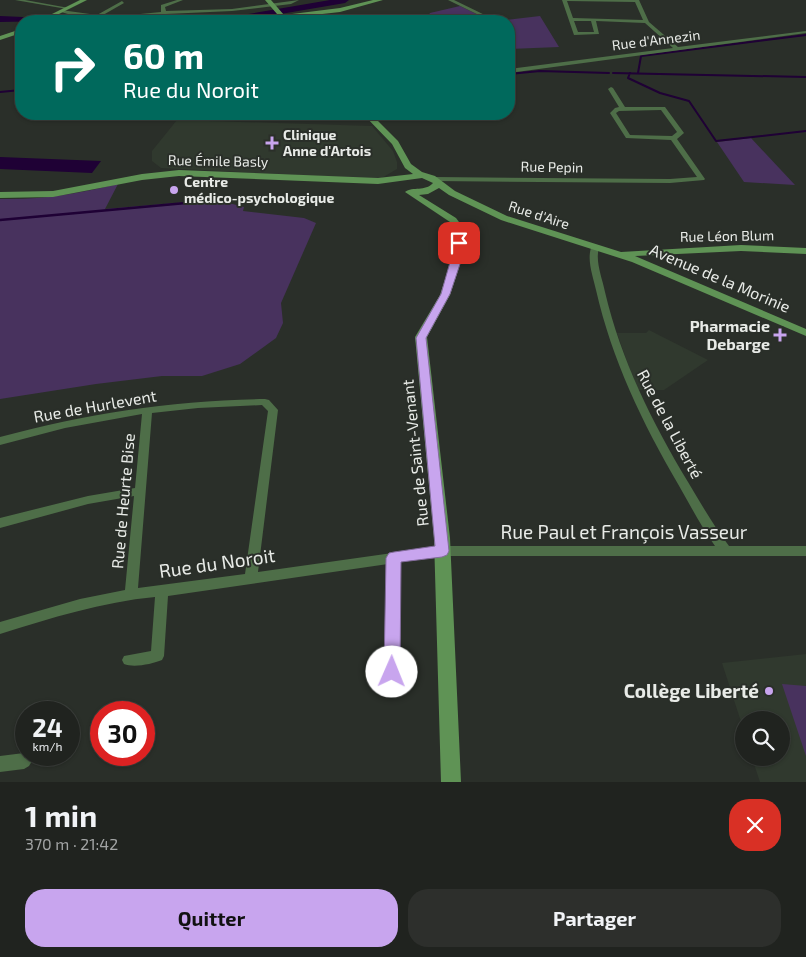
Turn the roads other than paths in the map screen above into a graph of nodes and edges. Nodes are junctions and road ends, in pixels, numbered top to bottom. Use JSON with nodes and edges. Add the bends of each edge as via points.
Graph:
{"nodes":[{"id":1,"x":16,"y":0,"type":"edge"},
{"id":2,"x":22,"y":0,"type":"edge"},
{"id":3,"x":84,"y":0,"type":"edge"},
{"id":4,"x":181,"y":0,"type":"edge"},
{"id":5,"x":297,"y":0,"type":"edge"},
{"id":6,"x":380,"y":0,"type":"edge"},
{"id":7,"x":450,"y":0,"type":"edge"},
{"id":8,"x":564,"y":0,"type":"edge"},
{"id":9,"x":636,"y":1,"type":"edge"},
{"id":10,"x":122,"y":2,"type":"dead end"},
{"id":11,"x":270,"y":2,"type":"edge"},
{"id":12,"x":128,"y":9,"type":"dead end"},
{"id":13,"x":64,"y":10,"type":"junction"},
{"id":14,"x":107,"y":11,"type":"junction"},
{"id":15,"x":164,"y":13,"type":"junction"},
{"id":16,"x":54,"y":15,"type":"edge"},
{"id":17,"x":90,"y":15,"type":"edge"},
{"id":18,"x":97,"y":15,"type":"edge"},
{"id":19,"x":141,"y":15,"type":"edge"},
{"id":20,"x":280,"y":15,"type":"edge"},
{"id":21,"x":291,"y":15,"type":"edge"},
{"id":22,"x":482,"y":15,"type":"edge"},
{"id":23,"x":570,"y":20,"type":"junction"},
{"id":24,"x":593,"y":20,"type":"junction"},
{"id":25,"x":646,"y":22,"type":"junction"},
{"id":26,"x":806,"y":32,"type":"edge"},
{"id":27,"x":15,"y":35,"type":"edge"},
{"id":28,"x":0,"y":38,"type":"edge"},
{"id":29,"x":677,"y":49,"type":"junction"},
{"id":30,"x":515,"y":70,"type":"edge"},
{"id":31,"x":610,"y":89,"type":"dead end"},
{"id":32,"x":623,"y":109,"type":"junction"},
{"id":33,"x":373,"y":120,"type":"edge"},
{"id":34,"x":673,"y":138,"type":"junction"},
{"id":35,"x":408,"y":166,"type":"junction"},
{"id":36,"x":419,"y":174,"type":"junction"},
{"id":37,"x":401,"y":181,"type":"junction"},
{"id":38,"x":432,"y":186,"type":"junction"},
{"id":39,"x":410,"y":192,"type":"junction"},
{"id":40,"x":0,"y":195,"type":"edge"},
{"id":41,"x":466,"y":199,"type":"junction"},
{"id":42,"x":432,"y":207,"type":"junction"},
{"id":43,"x":595,"y":247,"type":"junction"},
{"id":44,"x":806,"y":251,"type":"edge"},
{"id":45,"x":648,"y":252,"type":"junction"},
{"id":46,"x":620,"y":255,"type":"junction"},
{"id":47,"x":636,"y":260,"type":"junction"},
{"id":48,"x":806,"y":333,"type":"edge"},
{"id":49,"x":147,"y":411,"type":"junction"},
{"id":50,"x":0,"y":441,"type":"edge"},
{"id":51,"x":140,"y":491,"type":"junction"},
{"id":52,"x":0,"y":523,"type":"edge"},
{"id":53,"x":725,"y":550,"type":"junction"},
{"id":54,"x":442,"y":551,"type":"junction"},
{"id":55,"x":806,"y":551,"type":"edge"},
{"id":56,"x":394,"y":558,"type":"junction"},
{"id":57,"x":251,"y":577,"type":"junction"},
{"id":58,"x":162,"y":591,"type":"junction"},
{"id":59,"x":131,"y":593,"type":"junction"},
{"id":60,"x":0,"y":628,"type":"edge"},
{"id":61,"x":129,"y":660,"type":"dead end"},
{"id":62,"x":392,"y":683,"type":"dead end"},
{"id":63,"x":15,"y":762,"type":"edge"},
{"id":64,"x":0,"y":764,"type":"edge"},
{"id":65,"x":451,"y":782,"type":"edge"}],
"edges":[{"from":1,"to":2,"type":"street"},
{"from":2,"to":13,"type":"street"},
{"from":3,"to":13,"type":"main road"},
{"from":4,"to":15,"type":"street","via":[[165,4]]},
{"from":5,"to":11,"type":"street","via":[[291,3]]},
{"from":6,"to":21,"type":"main road","via":[[340,10]]},
{"from":7,"to":22,"type":"street"},
{"from":8,"to":9,"type":"street"},
{"from":8,"to":23,"type":"street"},
{"from":9,"to":25,"type":"street"},
{"from":10,"to":14,"type":"street"},
{"from":11,"to":15,"type":"street","via":[[232,10]]},
{"from":11,"to":20,"type":"main road"},
{"from":12,"to":14,"type":"street"},
{"from":13,"to":16,"type":"main road"},
{"from":13,"to":17,"type":"street"},
{"from":14,"to":18,"type":"street"},
{"from":15,"to":19,"type":"street"},
{"from":23,"to":24,"type":"street"},
{"from":23,"to":24,"type":"street","via":[[574,33],[586,35],[597,33]]},
{"from":24,"to":25,"type":"street"},
{"from":25,"to":29,"type":"street"},
{"from":26,"to":29,"type":"street","name":"Rue d'Annezin"},
{"from":27,"to":28,"type":"main road"},
{"from":29,"to":30,"type":"street","name":"Rue d'Annezin"},
{"from":31,"to":32,"type":"street"},
{"from":32,"to":34,"type":"street","via":[[663,108],[681,133]]},
{"from":32,"to":34,"type":"street","via":[[613,112],[628,137]]},
{"from":33,"to":35,"type":"main road","via":[[395,143]]},
{"from":34,"to":38,"type":"street","name":"Rue Pepin","via":[[702,179]]},
{"from":35,"to":36,"type":"main road"},
{"from":35,"to":37,"type":"main road"},
{"from":36,"to":37,"type":"main road"},
{"from":36,"to":38,"type":"main road"},
{"from":37,"to":39,"type":"main road","name":"Rue de Saint-Venant"},
{"from":37,"to":40,"type":"main road","name":"Rue Émile Basly","via":[[179,173],[53,194]]},
{"from":38,"to":39,"type":"main road"},
{"from":38,"to":41,"type":"main road","name":"Rue d'Aire"},
{"from":38,"to":42,"type":"main road"},
{"from":39,"to":42,"type":"main road","name":"Rue de Saint-Venant"},
{"from":41,"to":42,"type":"main road","via":[[443,201]]},
{"from":41,"to":43,"type":"main road","name":"Rue d'Aire","via":[[504,218]]},
{"from":42,"to":54,"type":"main road","name":"Rue de Saint-Venant","via":[[453,220],[460,237],[446,294],[421,338]]},
{"from":43,"to":46,"type":"main road","name":"Rue d'Aire"},
{"from":43,"to":53,"type":"street","name":"Rue de la Liberté","via":[[594,262],[606,321],[630,385],[672,463]]},
{"from":44,"to":45,"type":"main road","name":"Rue Léon Blum","via":[[741,248]]},
{"from":45,"to":46,"type":"main road","name":"Rue Léon Blum"},
{"from":45,"to":47,"type":"main road"},
{"from":46,"to":47,"type":"main road","name":"Avenue de la Morinie"},
{"from":47,"to":48,"type":"main road","name":"Avenue de la Morinie"},
{"from":49,"to":50,"type":"street","name":"Rue de Hurlevent","via":[[75,422]]},
{"from":49,"to":51,"type":"street","name":"Rue de Heurte Bise"},
{"from":49,"to":57,"type":"street","name":"Rue de Hurlevent","via":[[228,402],[264,402],[273,410]]},
{"from":51,"to":52,"type":"street","via":[[88,500]]},
{"from":51,"to":59,"type":"street","name":"Rue de Heurte Bise"},
{"from":53,"to":54,"type":"street","name":"Rue Paul et François Vasseur"},
{"from":53,"to":55,"type":"street","name":"Rue Paul et François Vasseur"},
{"from":54,"to":56,"type":"street","name":"Rue du Noroit"},
{"from":54,"to":65,"type":"main road","name":"Rue de Saint-Venant"},
{"from":56,"to":57,"type":"street","name":"Rue du Noroit"},
{"from":56,"to":62,"type":"street"},
{"from":57,"to":58,"type":"street","name":"Rue du Noroit"},
{"from":58,"to":59,"type":"street","name":"Rue du Noroit"},
{"from":58,"to":61,"type":"street","via":[[157,656]]},
{"from":59,"to":60,"type":"street","name":"Rue du Noroit","via":[[50,612]]},
{"from":63,"to":64,"type":"street"}]}
